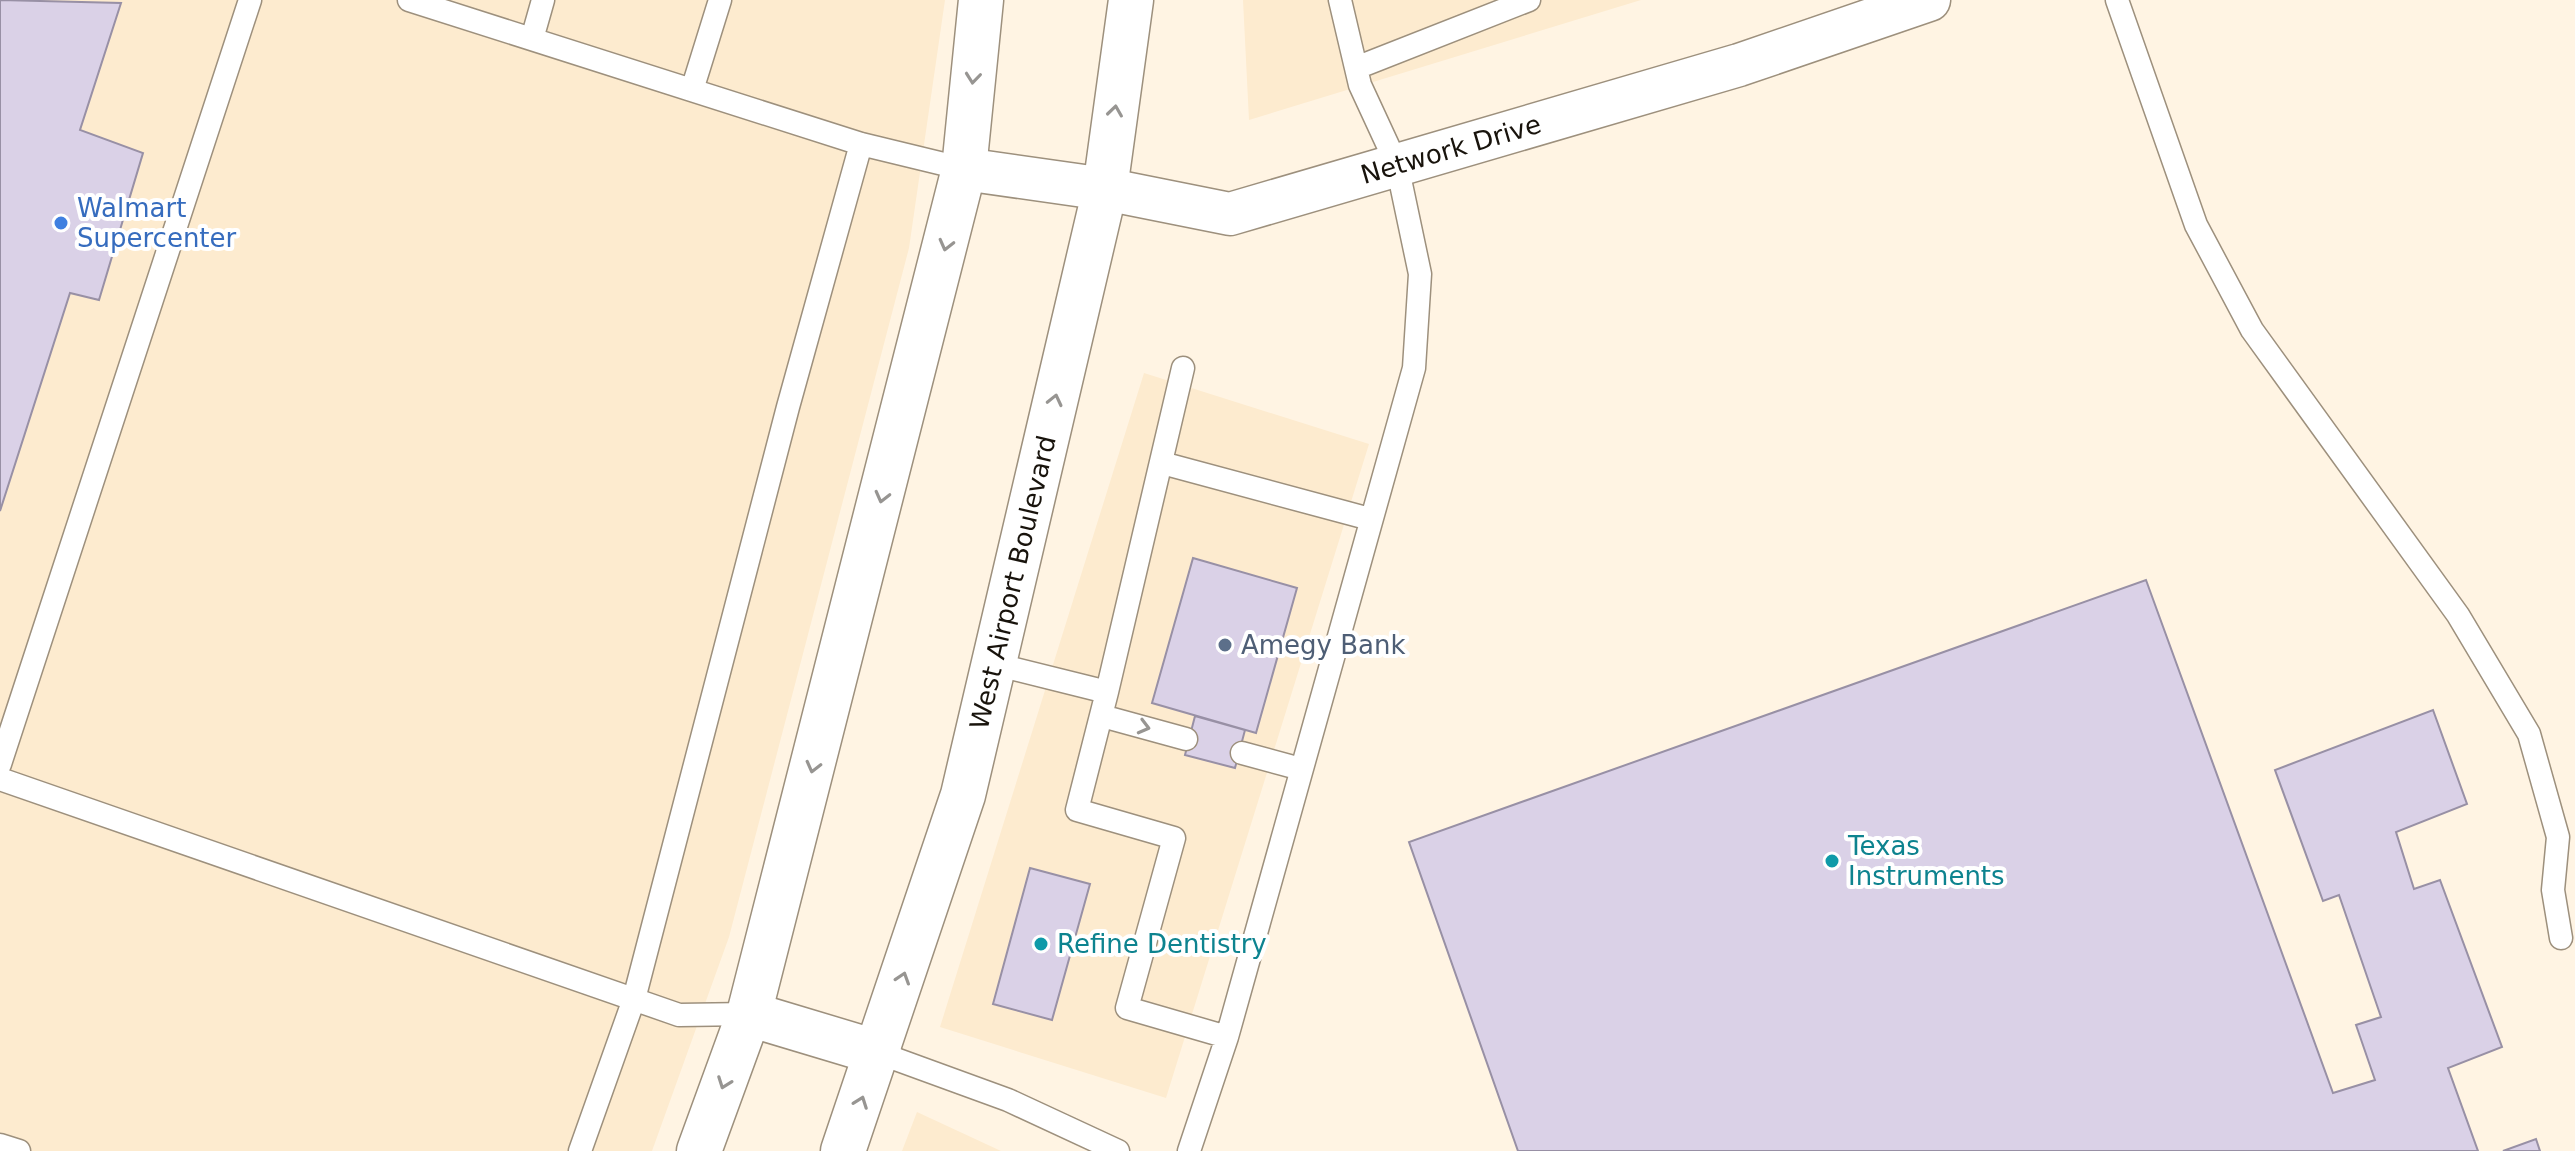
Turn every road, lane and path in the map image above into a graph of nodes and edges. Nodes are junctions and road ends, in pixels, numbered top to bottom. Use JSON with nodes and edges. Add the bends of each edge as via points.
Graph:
{"nodes":[{"id":1,"x":250,"y":0,"type":"edge"},
{"id":2,"x":409,"y":0,"type":"edge"},
{"id":3,"x":543,"y":0,"type":"edge"},
{"id":4,"x":720,"y":0,"type":"edge"},
{"id":5,"x":981,"y":0,"type":"edge"},
{"id":6,"x":1131,"y":0,"type":"edge"},
{"id":7,"x":1340,"y":0,"type":"edge"},
{"id":8,"x":1929,"y":0,"type":"edge"},
{"id":9,"x":2117,"y":0,"type":"edge"},
{"id":10,"x":1525,"y":1,"type":"edge"},
{"id":11,"x":532,"y":39,"type":"junction"},
{"id":12,"x":1356,"y":68,"type":"junction"},
{"id":13,"x":692,"y":90,"type":"junction"},
{"id":14,"x":861,"y":144,"type":"junction"},
{"id":15,"x":1397,"y":165,"type":"junction"},
{"id":16,"x":964,"y":169,"type":"junction"},
{"id":17,"x":1105,"y":189,"type":"junction"},
{"id":18,"x":1183,"y":368,"type":"dead end"},
{"id":19,"x":1162,"y":463,"type":"junction"},
{"id":20,"x":1370,"y":519,"type":"junction"},
{"id":21,"x":994,"y":664,"type":"junction"},
{"id":22,"x":1107,"y":692,"type":"junction"},
{"id":23,"x":1102,"y":716,"type":"junction"},
{"id":24,"x":1186,"y":739,"type":"dead end"},
{"id":25,"x":1242,"y":753,"type":"dead end"},
{"id":26,"x":0,"y":764,"type":"edge"},
{"id":27,"x":1301,"y":769,"type":"junction"},
{"id":28,"x":0,"y":779,"type":"edge"},
{"id":29,"x":2561,"y":938,"type":"dead end"},
{"id":30,"x":634,"y":999,"type":"junction"},
{"id":31,"x":749,"y":1014,"type":"junction"},
{"id":32,"x":1227,"y":1037,"type":"junction"},
{"id":33,"x":879,"y":1053,"type":"junction"},
{"id":34,"x":0,"y":1145,"type":"edge"},
{"id":35,"x":19,"y":1151,"type":"edge"},
{"id":36,"x":580,"y":1151,"type":"edge"},
{"id":37,"x":699,"y":1151,"type":"edge"},
{"id":38,"x":843,"y":1151,"type":"edge"},
{"id":39,"x":1118,"y":1151,"type":"edge"},
{"id":40,"x":1189,"y":1151,"type":"edge"}],
"edges":[{"from":1,"to":26,"type":"lane"},
{"from":2,"to":11,"type":"lane"},
{"from":3,"to":11,"type":"lane"},
{"from":4,"to":13,"type":"lane"},
{"from":5,"to":16,"type":"main road","one_way":true},
{"from":17,"to":6,"type":"main road","name":"West Airport Boulevard","one_way":true},
{"from":7,"to":12,"type":"lane"},
{"from":8,"to":15,"type":"street","name":"Network Drive","via":[[1739,65]]},
{"from":9,"to":29,"type":"lane","via":[[2196,225],[2252,330],[2458,615],[2529,734],[2558,837],[2553,890]]},
{"from":10,"to":12,"type":"lane"},
{"from":11,"to":13,"type":"lane"},
{"from":12,"to":15,"type":"lane"},
{"from":13,"to":14,"type":"lane"},
{"from":14,"to":16,"type":"lane"},
{"from":14,"to":30,"type":"lane"},
{"from":15,"to":17,"type":"street","name":"Network Drive","via":[[1230,214]]},
{"from":15,"to":20,"type":"lane","via":[[1420,274],[1414,368]]},
{"from":16,"to":17,"type":"street","name":"Network Drive"},
{"from":16,"to":31,"type":"main road","one_way":true},
{"from":21,"to":17,"type":"main road","name":"West Airport Boulevard","one_way":true},
{"from":18,"to":19,"type":"lane"},
{"from":19,"to":20,"type":"lane"},
{"from":19,"to":22,"type":"lane"},
{"from":20,"to":27,"type":"lane"},
{"from":21,"to":22,"type":"lane"},
{"from":33,"to":21,"type":"main road","name":"West Airport Boulevard","one_way":true,"via":[[963,795]]},
{"from":22,"to":23,"type":"lane"},
{"from":23,"to":24,"type":"lane","one_way":true},
{"from":23,"to":32,"type":"lane","via":[[1077,810],[1174,838],[1127,1008]]},
{"from":25,"to":27,"type":"lane"},
{"from":27,"to":32,"type":"lane"},
{"from":28,"to":30,"type":"lane"},
{"from":30,"to":31,"type":"lane","via":[[679,1015]]},
{"from":30,"to":36,"type":"lane"},
{"from":31,"to":33,"type":"main road"},
{"from":31,"to":37,"type":"main road","one_way":true},
{"from":32,"to":40,"type":"lane"},
{"from":38,"to":33,"type":"main road","name":"West Airport Boulevard","one_way":true},
{"from":33,"to":39,"type":"lane","via":[[1008,1100]]},
{"from":34,"to":35,"type":"lane"}]}
